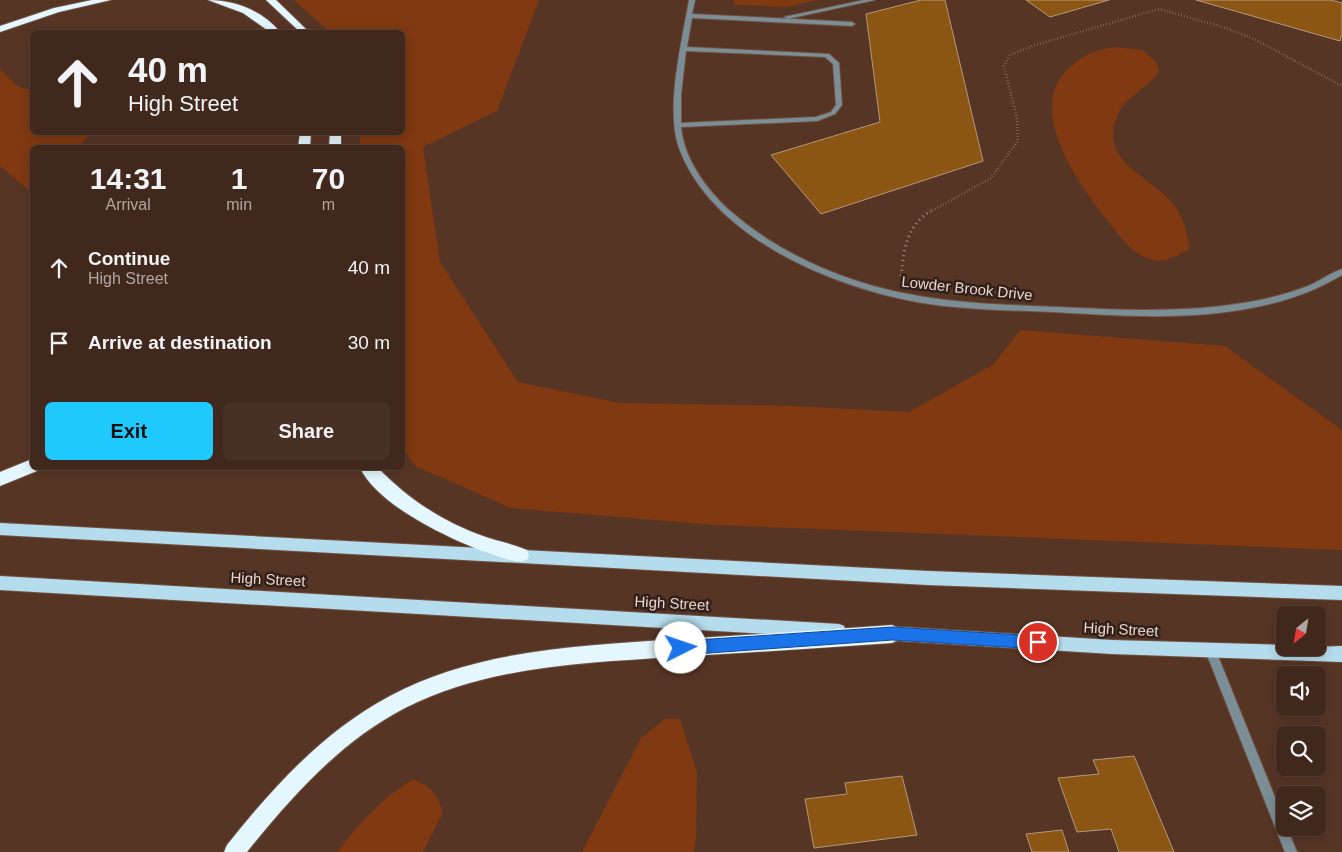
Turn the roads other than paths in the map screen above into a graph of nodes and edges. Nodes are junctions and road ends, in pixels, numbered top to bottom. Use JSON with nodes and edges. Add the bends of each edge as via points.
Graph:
{"nodes":[{"id":1,"x":106,"y":0,"type":"edge"},
{"id":2,"x":213,"y":0,"type":"edge"},
{"id":3,"x":271,"y":0,"type":"edge"},
{"id":4,"x":692,"y":0,"type":"edge"},
{"id":5,"x":872,"y":0,"type":"edge"},
{"id":6,"x":690,"y":16,"type":"junction"},
{"id":7,"x":772,"y":20,"type":"junction"},
{"id":8,"x":852,"y":24,"type":"dead end"},
{"id":9,"x":0,"y":29,"type":"edge"},
{"id":10,"x":273,"y":30,"type":"edge"},
{"id":11,"x":303,"y":30,"type":"edge"},
{"id":12,"x":685,"y":49,"type":"junction"},
{"id":13,"x":677,"y":125,"type":"junction"},
{"id":14,"x":1342,"y":272,"type":"edge"},
{"id":15,"x":30,"y":467,"type":"edge"},
{"id":16,"x":370,"y":470,"type":"edge"},
{"id":17,"x":0,"y":479,"type":"edge"},
{"id":18,"x":0,"y":529,"type":"edge"},
{"id":19,"x":521,"y":555,"type":"junction"},
{"id":20,"x":0,"y":583,"type":"edge"},
{"id":21,"x":1342,"y":593,"type":"edge"},
{"id":22,"x":892,"y":634,"type":"junction"},
{"id":23,"x":1210,"y":650,"type":"junction"},
{"id":24,"x":1342,"y":654,"type":"edge"},
{"id":25,"x":234,"y":852,"type":"edge"},
{"id":26,"x":1291,"y":852,"type":"edge"}],
"edges":[{"from":1,"to":9,"type":"highway","via":[[57,10]]},
{"from":2,"to":10,"type":"highway","via":[[243,9]]},
{"from":3,"to":11,"type":"highway"},
{"from":4,"to":6,"type":"street","name":"Lowder Brook Drive"},
{"from":5,"to":7,"type":"street"},
{"from":6,"to":7,"type":"street"},
{"from":6,"to":12,"type":"street","name":"Lowder Brook Drive"},
{"from":7,"to":8,"type":"street"},
{"from":12,"to":13,"type":"street","name":"Lowder Brook Drive"},
{"from":12,"to":13,"type":"street","via":[[827,54],[836,63],[839,105],[833,113],[817,119]]},
{"from":13,"to":14,"type":"street","name":"Lowder Brook Drive","via":[[682,148],[693,171],[710,194],[747,228],[800,261],[849,281],[898,295],[975,305],[1169,313],[1258,302],[1293,293]]},
{"from":15,"to":17,"type":"highway"},
{"from":16,"to":19,"type":"highway","via":[[410,506],[450,529],[494,549]]},
{"from":18,"to":19,"type":"main road"},
{"from":19,"to":21,"type":"main road","via":[[991,581]]},
{"from":20,"to":22,"type":"main road","name":"High Street"},
{"from":22,"to":23,"type":"main road","name":"High Street"},
{"from":22,"to":25,"type":"highway","via":[[574,656],[529,661],[457,678],[424,690],[362,725],[304,773]]},
{"from":23,"to":24,"type":"main road","name":"High Street"},
{"from":23,"to":26,"type":"street"}]}
